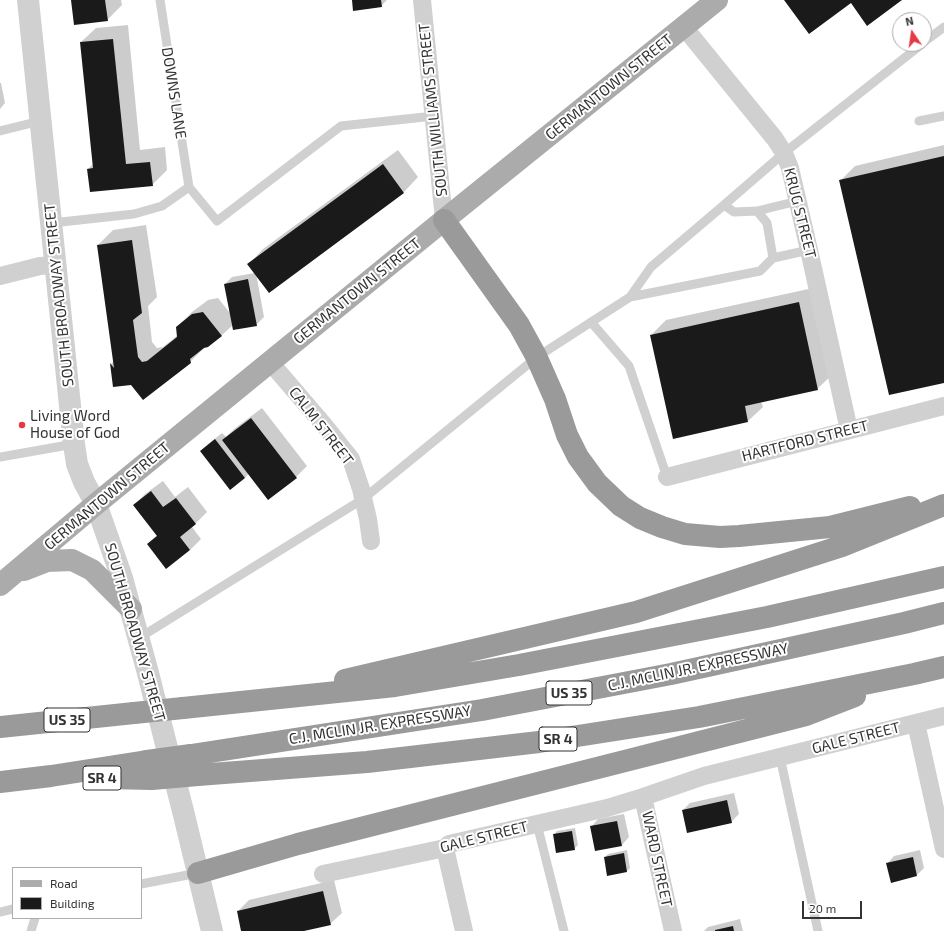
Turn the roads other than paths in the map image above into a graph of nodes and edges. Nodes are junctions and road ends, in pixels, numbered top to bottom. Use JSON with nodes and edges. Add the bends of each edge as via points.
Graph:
{"nodes":[{"id":1,"x":28,"y":0,"type":"edge"},
{"id":2,"x":160,"y":0,"type":"edge"},
{"id":3,"x":422,"y":0,"type":"edge"},
{"id":4,"x":718,"y":0,"type":"edge"},
{"id":5,"x":684,"y":27,"type":"junction"},
{"id":6,"x":944,"y":27,"type":"edge"},
{"id":7,"x":932,"y":36,"type":"edge"},
{"id":8,"x":912,"y":52,"type":"edge"},
{"id":9,"x":434,"y":116,"type":"junction"},
{"id":10,"x":944,"y":116,"type":"edge"},
{"id":11,"x":919,"y":121,"type":"dead end"},
{"id":12,"x":40,"y":122,"type":"junction"},
{"id":13,"x":0,"y":131,"type":"edge"},
{"id":14,"x":784,"y":153,"type":"junction"},
{"id":15,"x":189,"y":187,"type":"junction"},
{"id":16,"x":798,"y":201,"type":"junction"},
{"id":17,"x":724,"y":205,"type":"junction"},
{"id":18,"x":757,"y":211,"type":"junction"},
{"id":19,"x":444,"y":220,"type":"junction"},
{"id":20,"x":52,"y":224,"type":"junction"},
{"id":21,"x":809,"y":250,"type":"junction"},
{"id":22,"x":773,"y":258,"type":"junction"},
{"id":23,"x":56,"y":265,"type":"junction"},
{"id":24,"x":0,"y":276,"type":"edge"},
{"id":25,"x":630,"y":297,"type":"junction"},
{"id":26,"x":591,"y":322,"type":"junction"},
{"id":27,"x":536,"y":357,"type":"junction"},
{"id":28,"x":270,"y":362,"type":"junction"},
{"id":29,"x":944,"y":406,"type":"edge"},
{"id":30,"x":849,"y":430,"type":"junction"},
{"id":31,"x":74,"y":444,"type":"junction"},
{"id":32,"x":0,"y":457,"type":"edge"},
{"id":33,"x":666,"y":477,"type":"joint"},
{"id":34,"x":944,"y":498,"type":"edge"},
{"id":35,"x":363,"y":499,"type":"junction"},
{"id":36,"x":96,"y":504,"type":"junction"},
{"id":37,"x":944,"y":505,"type":"edge"},
{"id":38,"x":371,"y":541,"type":"dead end"},
{"id":39,"x":944,"y":577,"type":"edge"},
{"id":40,"x":7,"y":580,"type":"edge"},
{"id":41,"x":131,"y":609,"type":"junction"},
{"id":42,"x":944,"y":613,"type":"edge"},
{"id":43,"x":139,"y":638,"type":"junction"},
{"id":44,"x":944,"y":667,"type":"edge"},
{"id":45,"x":914,"y":674,"type":"junction"},
{"id":46,"x":258,"y":700,"type":"junction"},
{"id":47,"x":944,"y":716,"type":"edge"},
{"id":48,"x":916,"y":723,"type":"junction"},
{"id":49,"x":0,"y":727,"type":"edge"},
{"id":50,"x":774,"y":758,"type":"junction"},
{"id":51,"x":150,"y":770,"type":"junction"},
{"id":52,"x":0,"y":782,"type":"edge"},
{"id":53,"x":643,"y":797,"type":"junction"},
{"id":54,"x":537,"y":824,"type":"junction"},
{"id":55,"x":445,"y":848,"type":"junction"},
{"id":56,"x":944,"y":849,"type":"edge"},
{"id":57,"x":198,"y":873,"type":"junction"},
{"id":58,"x":323,"y":874,"type":"dead end"},
{"id":59,"x":142,"y":884,"type":"edge"},
{"id":60,"x":12,"y":909,"type":"edge"},
{"id":61,"x":0,"y":912,"type":"edge"},
{"id":62,"x":35,"y":919,"type":"edge"},
{"id":63,"x":31,"y":931,"type":"edge"},
{"id":64,"x":212,"y":931,"type":"edge"},
{"id":65,"x":464,"y":931,"type":"edge"},
{"id":66,"x":564,"y":931,"type":"edge"},
{"id":67,"x":673,"y":931,"type":"edge"},
{"id":68,"x":818,"y":931,"type":"edge"}],
"edges":[{"from":1,"to":12,"type":"street","name":"SOUTH BROADWAY STREET"},
{"from":2,"to":15,"type":"lane","name":"DOWNS LANE"},
{"from":3,"to":9,"type":"street","name":"SOUTH WILLIAMS STREET"},
{"from":4,"to":5,"type":"main road","name":"GERMANTOWN STREET"},
{"from":5,"to":14,"type":"street","name":"KRUG STREET"},
{"from":5,"to":19,"type":"main road","name":"GERMANTOWN STREET"},
{"from":6,"to":7,"type":"lane"},
{"from":8,"to":14,"type":"lane"},
{"from":9,"to":15,"type":"lane","via":[[341,126],[217,221]]},
{"from":9,"to":19,"type":"street","name":"SOUTH WILLIAMS STREET"},
{"from":10,"to":11,"type":"lane"},
{"from":12,"to":13,"type":"lane"},
{"from":12,"to":20,"type":"street","name":"SOUTH BROADWAY STREET"},
{"from":14,"to":16,"type":"street","name":"KRUG STREET"},
{"from":14,"to":17,"type":"lane"},
{"from":15,"to":20,"type":"lane","via":[[162,206],[134,214]]},
{"from":16,"to":18,"type":"lane"},
{"from":16,"to":21,"type":"street","name":"KRUG STREET"},
{"from":17,"to":18,"type":"lane","via":[[734,212]]},
{"from":17,"to":25,"type":"lane","via":[[651,267]]},
{"from":18,"to":22,"type":"lane","via":[[766,223]]},
{"from":19,"to":27,"type":"highway","via":[[519,326]]},
{"from":19,"to":28,"type":"main road","name":"GERMANTOWN STREET"},
{"from":20,"to":23,"type":"street","name":"SOUTH BROADWAY STREET"},
{"from":21,"to":22,"type":"lane"},
{"from":21,"to":30,"type":"street","name":"KRUG STREET"},
{"from":22,"to":25,"type":"lane","via":[[760,271]]},
{"from":23,"to":24,"type":"street","via":[[40,266]]},
{"from":23,"to":31,"type":"street","name":"SOUTH BROADWAY STREET"},
{"from":25,"to":26,"type":"lane"},
{"from":26,"to":27,"type":"lane"},
{"from":26,"to":33,"type":"lane","via":[[629,366]]},
{"from":27,"to":34,"type":"highway","via":[[555,399],[567,435],[578,457],[597,483],[620,506],[662,527],[686,534],[720,537],[830,527]]},
{"from":27,"to":35,"type":"lane"},
{"from":28,"to":35,"type":"street","name":"CALM STREET","via":[[351,459]]},
{"from":28,"to":36,"type":"main road","name":"GERMANTOWN STREET"},
{"from":29,"to":30,"type":"street","name":"HARTFORD STREET"},
{"from":30,"to":33,"type":"street","name":"HARTFORD STREET"},
{"from":31,"to":32,"type":"lane"},
{"from":31,"to":36,"type":"street","name":"SOUTH BROADWAY STREET","via":[[77,464]]},
{"from":35,"to":38,"type":"street","name":"CALM STREET"},
{"from":35,"to":43,"type":"lane"},
{"from":36,"to":40,"type":"main road","name":"GERMANTOWN STREET"},
{"from":36,"to":41,"type":"street","name":"SOUTH BROADWAY STREET"},
{"from":37,"to":46,"type":"highway","via":[[842,546],[636,612]]},
{"from":39,"to":46,"type":"highway","number":"US 35","via":[[767,617],[519,665],[395,686]]},
{"from":40,"to":41,"type":"main road","via":[[47,561],[72,560],[92,570]]},
{"from":41,"to":43,"type":"street","name":"SOUTH BROADWAY STREET"},
{"from":42,"to":51,"type":"highway","name":"C.J. MCLIN JR. EXPRESSWAY","number":"US 35","bridge":true,"via":[[648,678],[482,710],[191,755]]},
{"from":43,"to":57,"type":"street","name":"SOUTH BROADWAY STREET"},
{"from":44,"to":45,"type":"highway","number":"SR 4"},
{"from":45,"to":51,"type":"highway","number":"SR 4","bridge":true,"via":[[699,717],[539,742],[367,762],[198,775]]},
{"from":45,"to":57,"type":"highway","via":[[806,715],[298,844]]},
{"from":46,"to":49,"type":"highway","number":"US 35","bridge":true},
{"from":47,"to":48,"type":"street","name":"GALE STREET"},
{"from":48,"to":50,"type":"street","name":"GALE STREET"},
{"from":48,"to":56,"type":"street"},
{"from":50,"to":53,"type":"street","name":"WARD STREET","via":[[704,776]]},
{"from":50,"to":68,"type":"lane"},
{"from":51,"to":52,"type":"highway","number":"US 35"},
{"from":53,"to":54,"type":"street","name":"GALE STREET"},
{"from":53,"to":67,"type":"street","name":"WARD STREET"},
{"from":54,"to":55,"type":"street","name":"GALE STREET","via":[[449,844]]},
{"from":54,"to":66,"type":"lane"},
{"from":55,"to":58,"type":"street","name":"GALE STREET"},
{"from":55,"to":65,"type":"street"},
{"from":57,"to":59,"type":"lane"},
{"from":57,"to":64,"type":"street","name":"SOUTH BROADWAY STREET"},
{"from":60,"to":61,"type":"lane"},
{"from":62,"to":63,"type":"lane"}]}
